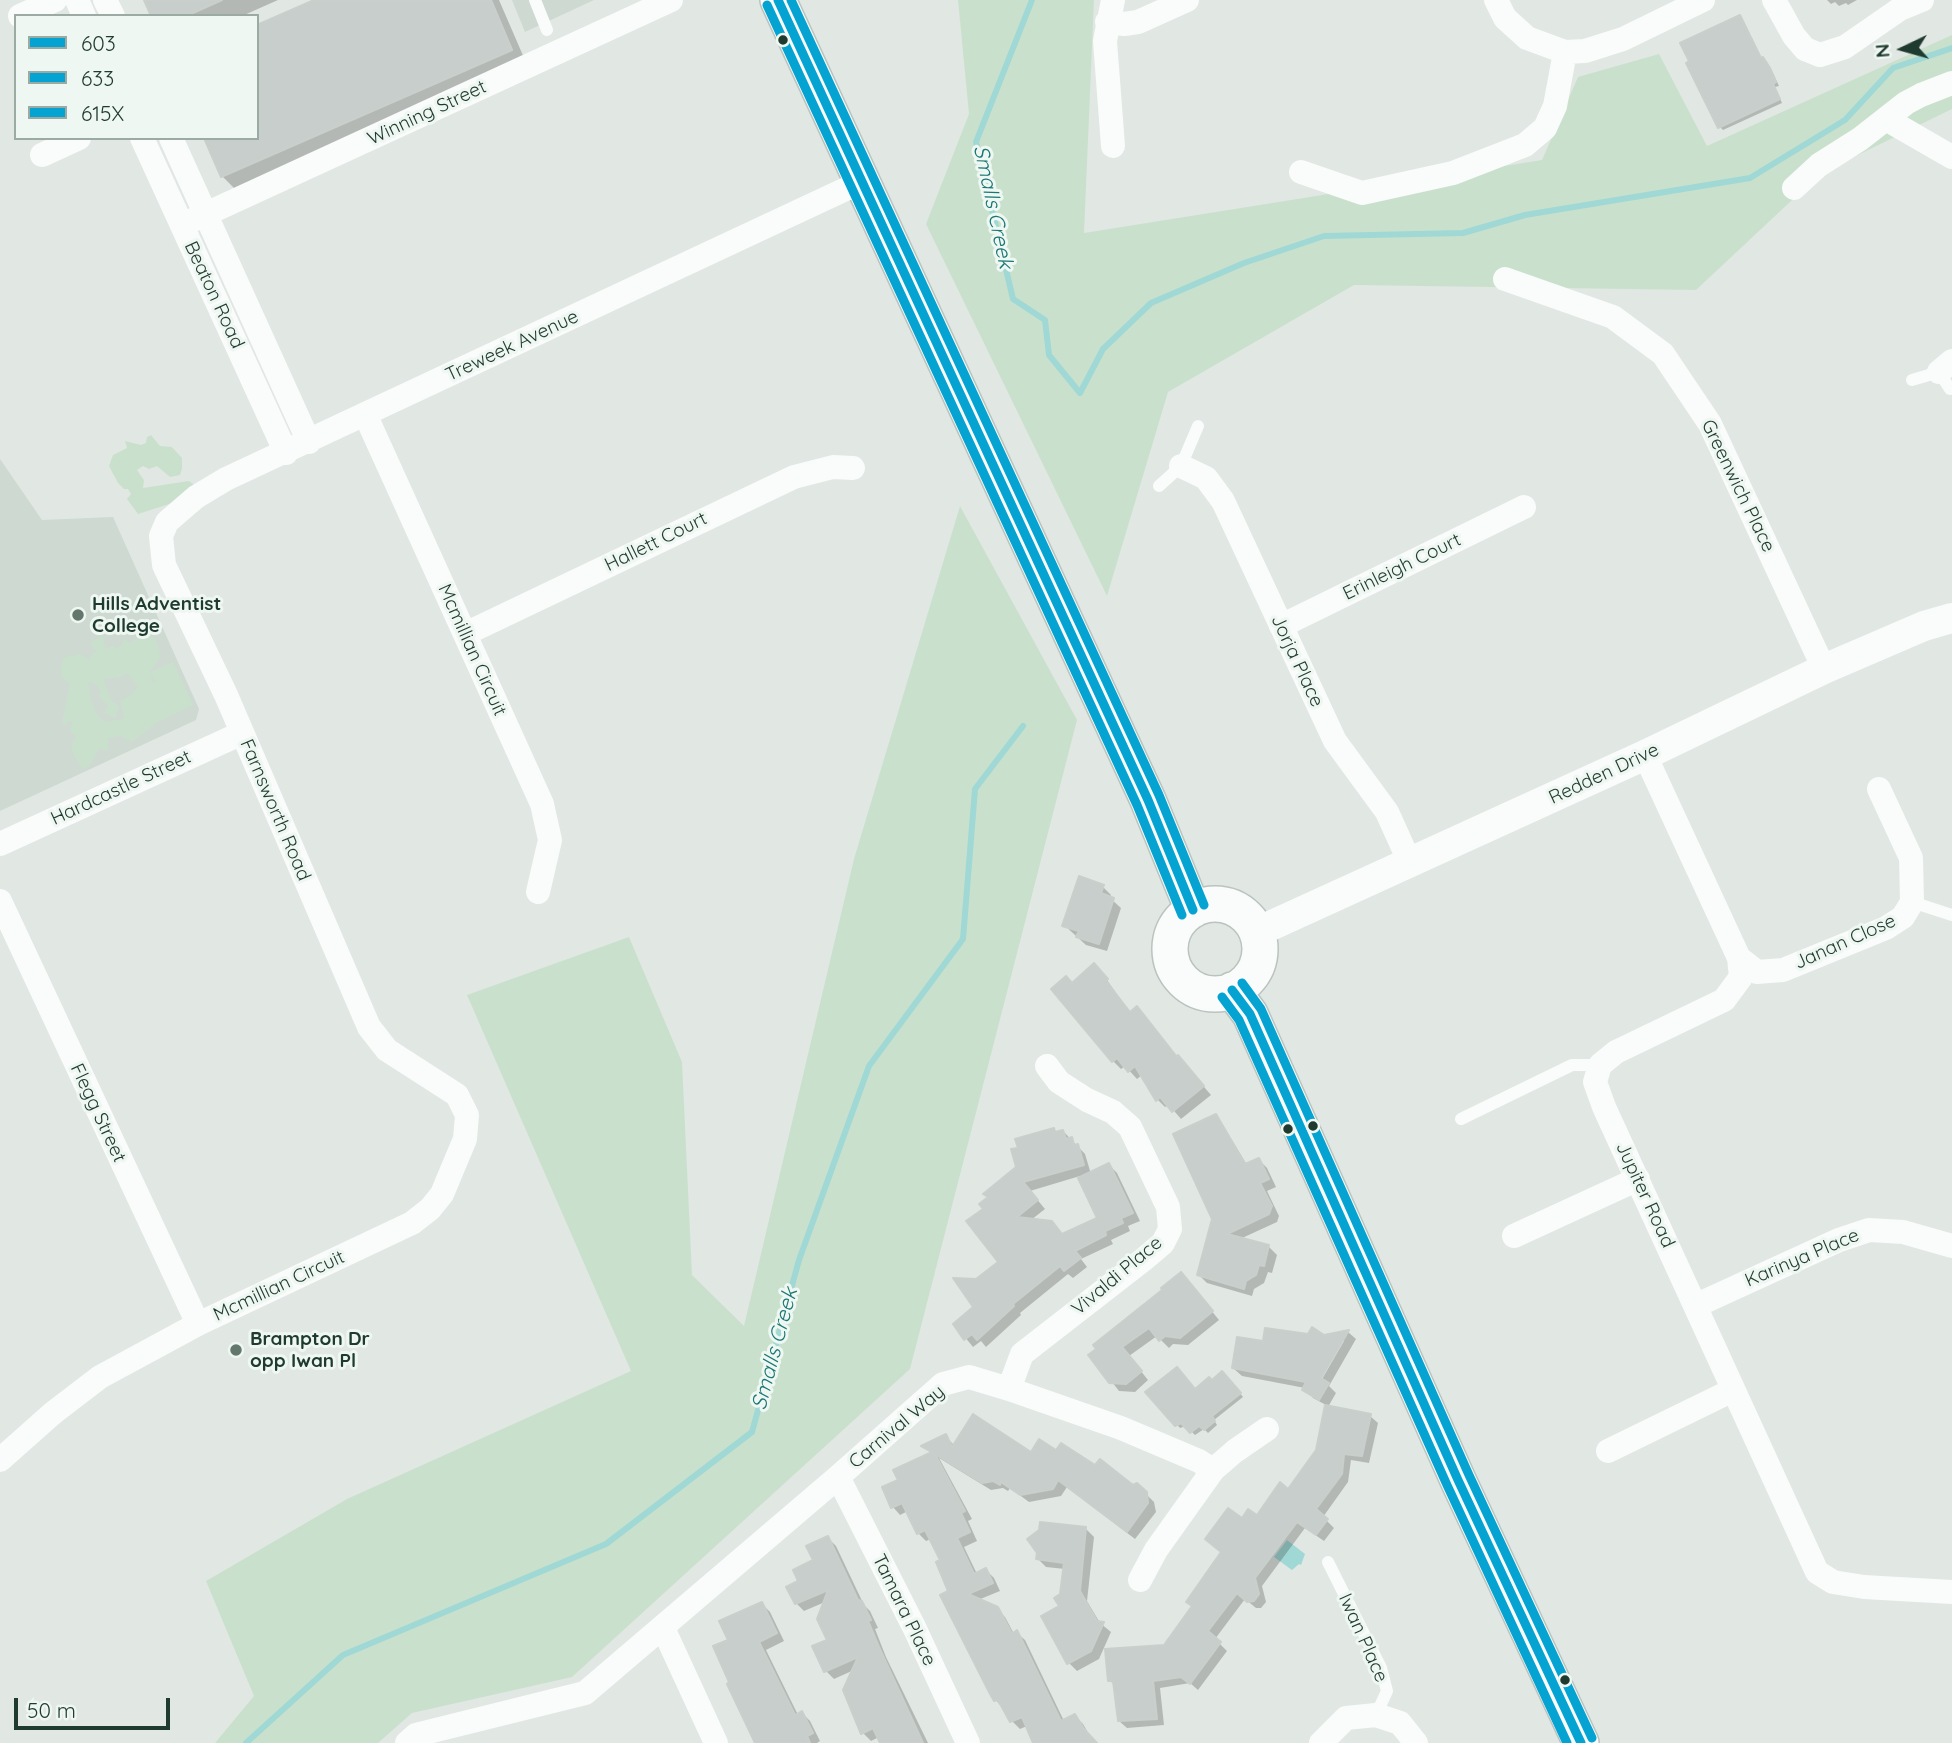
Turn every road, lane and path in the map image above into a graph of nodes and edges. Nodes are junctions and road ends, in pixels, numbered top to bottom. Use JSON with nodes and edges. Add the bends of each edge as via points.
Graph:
{"nodes":[{"id":1,"x":55,"y":0,"type":"edge"},
{"id":2,"x":535,"y":0,"type":"edge"},
{"id":3,"x":671,"y":0,"type":"edge"},
{"id":4,"x":778,"y":0,"type":"edge"},
{"id":5,"x":1187,"y":0,"type":"edge"},
{"id":6,"x":1496,"y":0,"type":"edge"},
{"id":7,"x":1703,"y":0,"type":"edge"},
{"id":8,"x":1774,"y":0,"type":"edge"},
{"id":9,"x":1922,"y":0,"type":"edge"},
{"id":10,"x":1110,"y":11,"type":"edge"},
{"id":11,"x":25,"y":14,"type":"edge"},
{"id":12,"x":547,"y":30,"type":"dead end"},
{"id":13,"x":1565,"y":51,"type":"junction"},
{"id":14,"x":1952,"y":83,"type":"edge"},
{"id":15,"x":1886,"y":119,"type":"junction"},
{"id":16,"x":75,"y":140,"type":"edge"},
{"id":17,"x":143,"y":140,"type":"edge"},
{"id":18,"x":172,"y":140,"type":"edge"},
{"id":19,"x":1113,"y":146,"type":"dead end"},
{"id":20,"x":42,"y":155,"type":"dead end"},
{"id":21,"x":1952,"y":157,"type":"edge"},
{"id":22,"x":1301,"y":172,"type":"dead end"},
{"id":23,"x":863,"y":181,"type":"junction"},
{"id":24,"x":1794,"y":188,"type":"dead end"},
{"id":25,"x":206,"y":214,"type":"junction"},
{"id":26,"x":182,"y":225,"type":"junction"},
{"id":27,"x":1506,"y":279,"type":"dead end"},
{"id":28,"x":1947,"y":374,"type":"edge"},
{"id":29,"x":1912,"y":380,"type":"dead end"},
{"id":30,"x":365,"y":414,"type":"junction"},
{"id":31,"x":1198,"y":426,"type":"dead end"},
{"id":32,"x":309,"y":442,"type":"junction"},
{"id":33,"x":286,"y":453,"type":"junction"},
{"id":34,"x":1181,"y":466,"type":"junction"},
{"id":35,"x":853,"y":468,"type":"dead end"},
{"id":36,"x":1160,"y":486,"type":"dead end"},
{"id":37,"x":1524,"y":507,"type":"dead end"},
{"id":38,"x":167,"y":522,"type":"joint"},
{"id":39,"x":1952,"y":618,"type":"edge"},
{"id":40,"x":1280,"y":626,"type":"junction"},
{"id":41,"x":465,"y":634,"type":"junction"},
{"id":42,"x":1824,"y":669,"type":"junction"},
{"id":43,"x":242,"y":733,"type":"junction"},
{"id":44,"x":1646,"y":755,"type":"junction"},
{"id":45,"x":1879,"y":789,"type":"dead end"},
{"id":46,"x":0,"y":844,"type":"edge"},
{"id":47,"x":1410,"y":863,"type":"junction"},
{"id":48,"x":538,"y":892,"type":"dead end"},
{"id":49,"x":0,"y":901,"type":"edge"},
{"id":50,"x":1912,"y":902,"type":"junction"},
{"id":51,"x":1193,"y":909,"type":"junction"},
{"id":52,"x":1952,"y":915,"type":"edge"},
{"id":53,"x":1257,"y":932,"type":"junction"},
{"id":54,"x":1739,"y":958,"type":"junction"},
{"id":55,"x":1233,"y":990,"type":"junction"},
{"id":56,"x":1600,"y":1065,"type":"junction"},
{"id":57,"x":1047,"y":1066,"type":"dead end"},
{"id":58,"x":427,"y":1075,"type":"joint"},
{"id":59,"x":1461,"y":1119,"type":"dead end"},
{"id":60,"x":1638,"y":1179,"type":"junction"},
{"id":61,"x":1514,"y":1236,"type":"dead end"},
{"id":62,"x":1952,"y":1246,"type":"edge"},
{"id":63,"x":1697,"y":1305,"type":"junction"},
{"id":64,"x":198,"y":1324,"type":"junction"},
{"id":65,"x":1009,"y":1389,"type":"junction"},
{"id":66,"x":1733,"y":1390,"type":"junction"},
{"id":67,"x":1267,"y":1429,"type":"dead end"},
{"id":68,"x":1608,"y":1451,"type":"dead end"},
{"id":69,"x":0,"y":1460,"type":"edge"},
{"id":70,"x":1213,"y":1470,"type":"junction"},
{"id":71,"x":838,"y":1477,"type":"junction"},
{"id":72,"x":1328,"y":1562,"type":"dead end"},
{"id":73,"x":1140,"y":1580,"type":"dead end"},
{"id":74,"x":1952,"y":1592,"type":"edge"},
{"id":75,"x":663,"y":1628,"type":"junction"},
{"id":76,"x":1376,"y":1716,"type":"junction"},
{"id":77,"x":407,"y":1743,"type":"edge"},
{"id":78,"x":716,"y":1743,"type":"edge"},
{"id":79,"x":968,"y":1743,"type":"edge"},
{"id":80,"x":1321,"y":1743,"type":"edge"},
{"id":81,"x":1416,"y":1743,"type":"edge"},
{"id":82,"x":1581,"y":1743,"type":"edge"}],
"edges":[{"from":1,"to":11,"type":"street"},
{"from":2,"to":12,"type":"lane"},
{"from":3,"to":25,"type":"street","name":"Winning Street"},
{"from":4,"to":23,"type":"main road"},
{"from":5,"to":10,"type":"street","via":[[1124,24]]},
{"from":6,"to":13,"type":"street","via":[[1505,18],[1527,38]]},
{"from":7,"to":13,"type":"street","via":[[1623,39],[1585,51]]},
{"from":8,"to":9,"type":"street","via":[[1805,50],[1820,55],[1845,47],[1900,9]]},
{"from":10,"to":19,"type":"street","via":[[1105,51]]},
{"from":13,"to":22,"type":"street","via":[[1555,106],[1545,128],[1525,145],[1453,173],[1362,192]]},
{"from":14,"to":15,"type":"street","via":[[1921,94]]},
{"from":15,"to":21,"type":"street"},
{"from":15,"to":24,"type":"street"},
{"from":16,"to":20,"type":"street"},
{"from":17,"to":26,"type":"street","name":"Beaton Road"},
{"from":18,"to":25,"type":"street","name":"Beaton Road"},
{"from":23,"to":30,"type":"street","name":"Treweek Avenue"},
{"from":23,"to":51,"type":"main road","via":[[1148,800]]},
{"from":25,"to":26,"type":"street","name":"Winning Street"},
{"from":25,"to":32,"type":"street","name":"Beaton Road"},
{"from":26,"to":33,"type":"street","name":"Beaton Road"},
{"from":27,"to":42,"type":"street","name":"Greenwich Place","via":[[1614,317],[1663,354],[1710,424]]},
{"from":28,"to":29,"type":"lane"},
{"from":30,"to":32,"type":"street","name":"Treweek Avenue"},
{"from":30,"to":41,"type":"street","name":"Mcmillian Circuit"},
{"from":31,"to":34,"type":"lane"},
{"from":32,"to":33,"type":"street","name":"Treweek Avenue"},
{"from":33,"to":38,"type":"street","name":"Treweek Avenue","via":[[226,479],[195,497]]},
{"from":34,"to":36,"type":"lane"},
{"from":34,"to":40,"type":"street","name":"Jorja Place","via":[[1206,478],[1223,501]]},
{"from":35,"to":41,"type":"street","name":"Hallett Court","via":[[833,467],[794,477]]},
{"from":37,"to":40,"type":"street","name":"Erinleigh Court"},
{"from":38,"to":43,"type":"street","name":"Farnsworth Road","via":[[161,536],[164,565]]},
{"from":39,"to":42,"type":"street","name":"Redden Drive","via":[[1924,625]]},
{"from":40,"to":47,"type":"street","name":"Jorja Place","via":[[1335,741],[1387,812]]},
{"from":41,"to":48,"type":"street","name":"Mcmillian Circuit","via":[[542,804],[550,840]]},
{"from":42,"to":44,"type":"street","name":"Redden Drive"},
{"from":43,"to":46,"type":"street","name":"Hardcastle Street"},
{"from":43,"to":58,"type":"street","name":"Farnsworth Road","via":[[369,1027],[387,1050]]},
{"from":44,"to":47,"type":"street","name":"Redden Drive"},
{"from":44,"to":54,"type":"street"},
{"from":45,"to":50,"type":"street","name":"Janan Close","via":[[1911,858]]},
{"from":47,"to":53,"type":"street","name":"Redden Drive"},
{"from":49,"to":64,"type":"street","name":"Flegg Street"},
{"from":50,"to":52,"type":"lane"},
{"from":50,"to":54,"type":"street","name":"Janan Close","via":[[1903,917],[1886,928],[1783,970],[1757,972]]},
{"from":51,"to":53,"type":"main road","via":[[1227,905],[1248,918]]},
{"from":51,"to":55,"type":"main road","via":[[1182,918],[1171,942],[1175,969],[1182,980],[1206,993]]},
{"from":53,"to":55,"type":"main road","via":[[1257,964],[1252,975]]},
{"from":54,"to":56,"type":"street","via":[[1741,977],[1724,1000],[1616,1052]]},
{"from":55,"to":82,"type":"main road","via":[[1250,1014]]},
{"from":56,"to":59,"type":"lane","via":[[1572,1065]]},
{"from":56,"to":60,"type":"street","name":"Jupiter Road","via":[[1595,1082]]},
{"from":57,"to":65,"type":"street","name":"Vivaldi Place","via":[[1059,1082],[1113,1112],[1130,1127],[1168,1207],[1170,1229],[1163,1243],[1143,1260],[1022,1354]]},
{"from":58,"to":64,"type":"street","name":"Mcmillian Circuit","via":[[457,1095],[467,1125],[442,1194],[430,1209],[401,1228]]},
{"from":60,"to":61,"type":"street"},
{"from":60,"to":63,"type":"street","name":"Jupiter Road"},
{"from":62,"to":63,"type":"street","name":"Karinya Place","via":[[1903,1232],[1869,1230]]},
{"from":63,"to":66,"type":"street","name":"Jupiter Road"},
{"from":64,"to":69,"type":"street","name":"Mcmillian Circuit","via":[[100,1377]]},
{"from":65,"to":70,"type":"street","name":"Carnival Way","via":[[1121,1428]]},
{"from":65,"to":71,"type":"street","name":"Carnival Way","via":[[969,1377],[943,1384]]},
{"from":66,"to":68,"type":"street"},
{"from":66,"to":74,"type":"street","name":"Jupiter Road","via":[[1818,1572],[1833,1582],[1864,1587]]},
{"from":67,"to":70,"type":"street"},
{"from":70,"to":73,"type":"street"},
{"from":71,"to":75,"type":"street","name":"Carnival Way"},
{"from":71,"to":79,"type":"street","name":"Tamara Place"},
{"from":72,"to":76,"type":"lane","name":"Iwan Place","via":[[1381,1668],[1387,1691]]},
{"from":75,"to":77,"type":"street","name":"Carnival Way","via":[[585,1693],[416,1735]]},
{"from":75,"to":78,"type":"street"},
{"from":76,"to":80,"type":"street","via":[[1346,1718]]},
{"from":76,"to":81,"type":"street","via":[[1400,1723]]}]}
